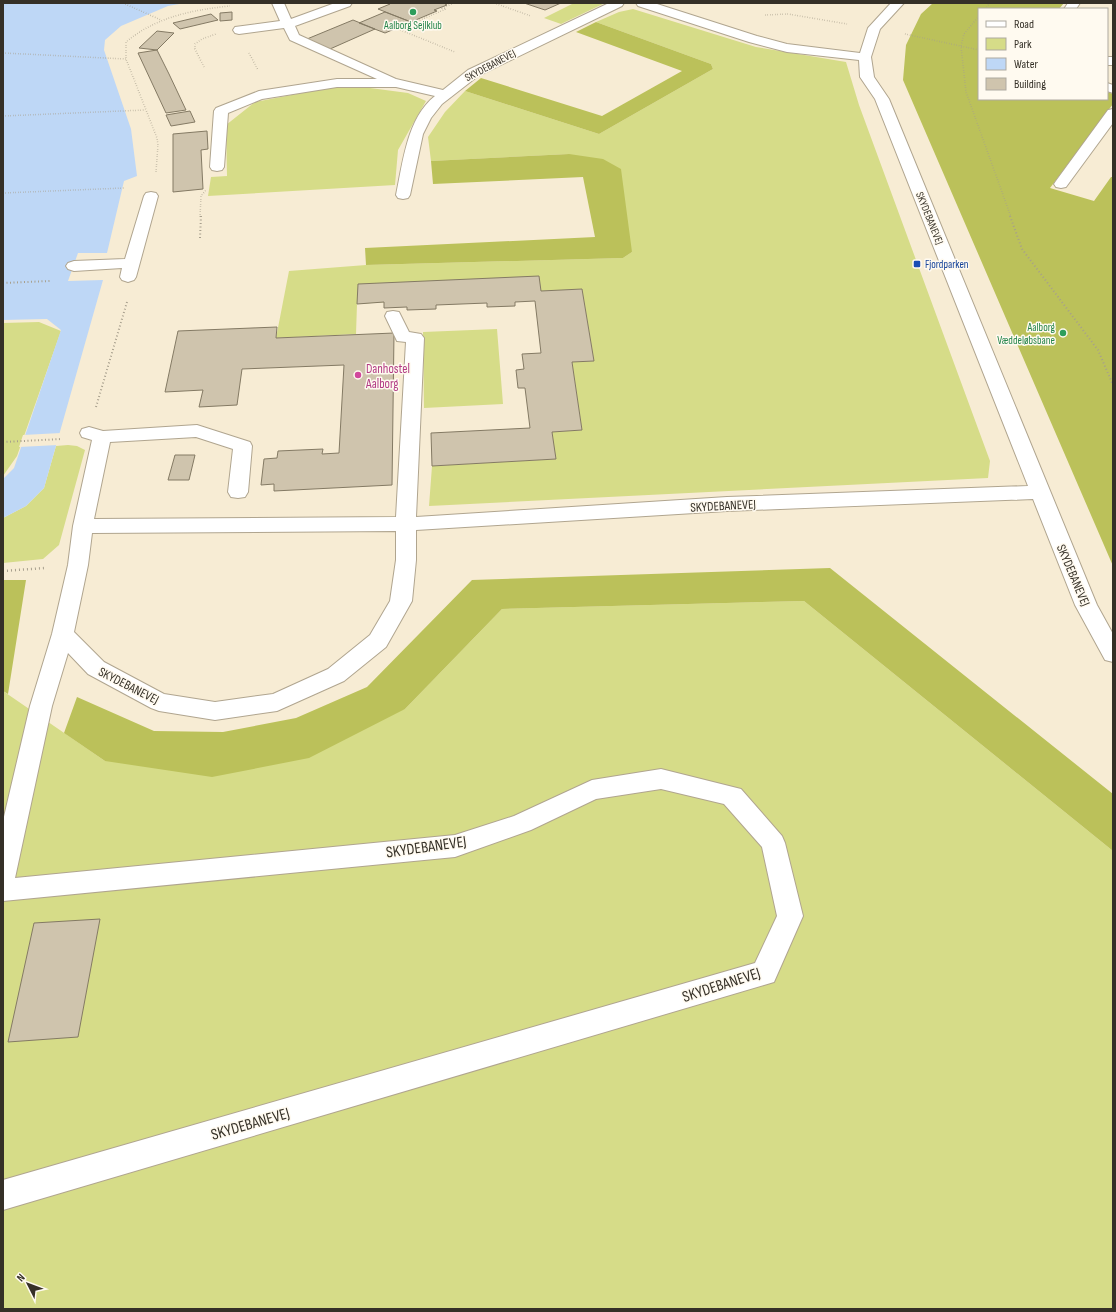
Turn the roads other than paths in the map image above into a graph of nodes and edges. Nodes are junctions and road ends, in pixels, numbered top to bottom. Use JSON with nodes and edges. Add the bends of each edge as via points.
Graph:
{"nodes":[{"id":1,"x":278,"y":3,"type":"edge"},
{"id":2,"x":346,"y":3,"type":"edge"},
{"id":3,"x":618,"y":3,"type":"edge"},
{"id":4,"x":642,"y":3,"type":"edge"},
{"id":5,"x":898,"y":3,"type":"edge"},
{"id":6,"x":287,"y":24,"type":"junction"},
{"id":7,"x":239,"y":30,"type":"road end"},
{"id":8,"x":865,"y":57,"type":"junction"},
{"id":9,"x":396,"y":83,"type":"junction"},
{"id":10,"x":445,"y":94,"type":"junction"},
{"id":11,"x":1113,"y":113,"type":"edge"},
{"id":12,"x":217,"y":167,"type":"road end"},
{"id":13,"x":1061,"y":184,"type":"dead end"},
{"id":14,"x":153,"y":191,"type":"road end"},
{"id":15,"x":403,"y":195,"type":"dead end"},
{"id":16,"x":74,"y":266,"type":"dead end"},
{"id":17,"x":393,"y":316,"type":"dead end"},
{"id":18,"x":238,"y":492,"type":"dead end"},
{"id":19,"x":1040,"y":492,"type":"junction"},
{"id":20,"x":406,"y":524,"type":"junction"},
{"id":21,"x":83,"y":526,"type":"junction"},
{"id":22,"x":63,"y":634,"type":"junction"},
{"id":23,"x":1113,"y":654,"type":"edge"},
{"id":24,"x":7,"y":838,"type":"edge"},
{"id":25,"x":3,"y":876,"type":"edge"},
{"id":26,"x":3,"y":890,"type":"edge"},
{"id":27,"x":3,"y":1195,"type":"edge"}],
"edges":[{"from":1,"to":6,"type":"street"},
{"from":2,"to":6,"type":"street"},
{"from":3,"to":10,"type":"street","name":"SKYDEBANEVEJ","via":[[473,72]]},
{"from":4,"to":8,"type":"street","via":[[786,48]]},
{"from":5,"to":8,"type":"street","name":"SKYDEBANEVEJ","via":[[874,28]]},
{"from":6,"to":7,"type":"street"},
{"from":6,"to":9,"type":"street","via":[[294,37]]},
{"from":8,"to":19,"type":"street","name":"SKYDEBANEVEJ","via":[[867,77],[882,99]]},
{"from":9,"to":10,"type":"street"},
{"from":9,"to":12,"type":"street","via":[[337,83],[259,94],[221,111]]},
{"from":10,"to":15,"type":"street","name":"SKYDEBANEVEJ","via":[[425,117],[416,134]]},
{"from":11,"to":13,"type":"street"},
{"from":14,"to":16,"type":"street","via":[[130,270]]},
{"from":17,"to":20,"type":"street","via":[[403,337],[415,338]]},
{"from":18,"to":21,"type":"street","via":[[243,446],[197,431],[95,435]]},
{"from":19,"to":20,"type":"street","name":"SKYDEBANEVEJ","via":[[727,504]]},
{"from":19,"to":23,"type":"street","name":"SKYDEBANEVEJ","via":[[1086,605]]},
{"from":20,"to":21,"type":"street","name":"SKYDEBANEVEJ"},
{"from":20,"to":22,"type":"street","name":"SKYDEBANEVEJ","via":[[406,560],[401,601],[378,641],[336,675],[277,702],[215,711],[158,702],[96,668]]},
{"from":21,"to":22,"type":"street","via":[[78,565]]},
{"from":22,"to":24,"type":"street","via":[[41,706]]},
{"from":24,"to":25,"type":"street"},
{"from":26,"to":27,"type":"street","name":"SKYDEBANEVEJ","via":[[456,846],[522,823],[592,790],[661,779],[732,796],[773,843],[790,916],[764,973]]}]}
